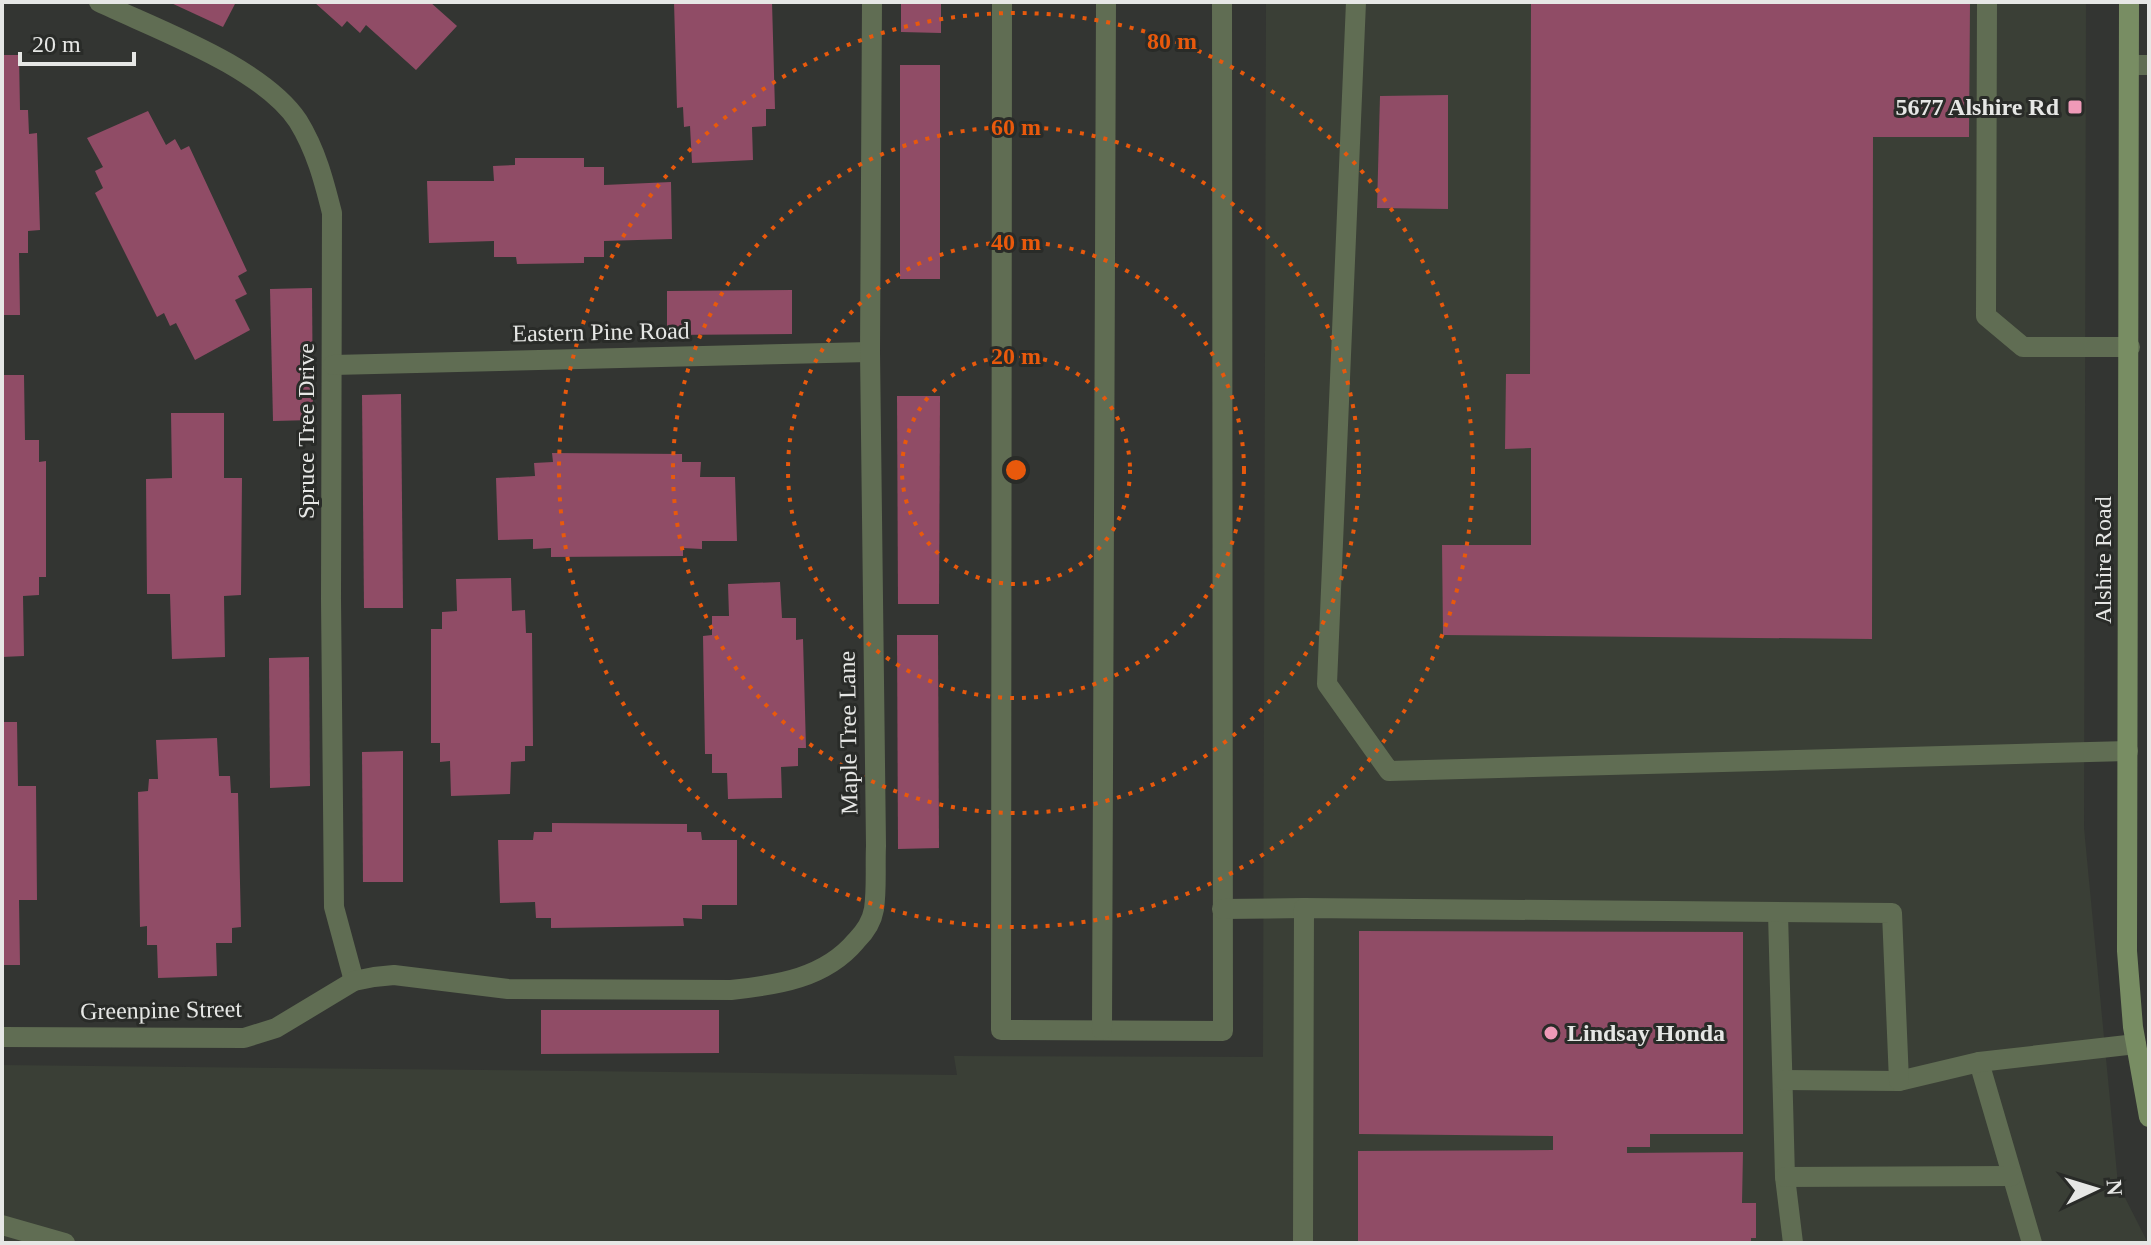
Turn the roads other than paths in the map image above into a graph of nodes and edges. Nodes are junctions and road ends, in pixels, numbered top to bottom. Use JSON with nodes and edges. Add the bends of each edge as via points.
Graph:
{"nodes":[{"id":1,"x":99,"y":2,"type":"edge"},
{"id":2,"x":872,"y":2,"type":"edge"},
{"id":3,"x":1002,"y":2,"type":"edge"},
{"id":4,"x":1106,"y":2,"type":"edge"},
{"id":5,"x":1222,"y":2,"type":"edge"},
{"id":6,"x":1356,"y":2,"type":"edge"},
{"id":7,"x":1987,"y":2,"type":"edge"},
{"id":8,"x":2129,"y":2,"type":"edge"},
{"id":9,"x":2139,"y":65,"type":"edge"},
{"id":10,"x":2130,"y":347,"type":"junction"},
{"id":11,"x":870,"y":352,"type":"junction"},
{"id":12,"x":333,"y":365,"type":"junction"},
{"id":13,"x":2128,"y":751,"type":"junction"},
{"id":14,"x":1304,"y":908,"type":"junction"},
{"id":15,"x":1222,"y":909,"type":"junction"},
{"id":16,"x":1778,"y":913,"type":"junction"},
{"id":17,"x":354,"y":981,"type":"junction"},
{"id":18,"x":1102,"y":1030,"type":"junction"},
{"id":19,"x":2,"y":1037,"type":"edge"},
{"id":20,"x":2136,"y":1044,"type":"junction"},
{"id":21,"x":1979,"y":1062,"type":"junction"},
{"id":22,"x":1784,"y":1080,"type":"junction"},
{"id":23,"x":1899,"y":1081,"type":"junction"},
{"id":24,"x":2149,"y":1117,"type":"edge"},
{"id":25,"x":2012,"y":1176,"type":"junction"},
{"id":26,"x":1785,"y":1177,"type":"junction"},
{"id":27,"x":2,"y":1225,"type":"edge"},
{"id":28,"x":65,"y":1243,"type":"edge"},
{"id":29,"x":1303,"y":1243,"type":"edge"},
{"id":30,"x":1793,"y":1243,"type":"edge"},
{"id":31,"x":2032,"y":1243,"type":"edge"}],
"edges":[{"from":1,"to":12,"type":"street","name":"Spruce Tree Drive","via":[[244,71],[274,93],[297,121],[320,164],[332,213]]},
{"from":2,"to":11,"type":"street","name":"Maple Tree Lane"},
{"from":3,"to":18,"type":"street","via":[[1001,1030]]},
{"from":4,"to":18,"type":"street"},
{"from":5,"to":15,"type":"street"},
{"from":6,"to":13,"type":"street","via":[[1327,684],[1389,771]]},
{"from":7,"to":10,"type":"street","via":[[1986,316],[2023,347]]},
{"from":8,"to":9,"type":"street","name":"Alshire Road"},
{"from":9,"to":10,"type":"street","name":"Alshire Road"},
{"from":10,"to":13,"type":"street","name":"Alshire Road"},
{"from":11,"to":12,"type":"street","name":"Eastern Pine Road"},
{"from":11,"to":17,"type":"street","name":"Maple Tree Lane","via":[[876,846],[874,911],[864,933],[824,969],[731,990],[508,989],[394,975]]},
{"from":12,"to":17,"type":"street","name":"Spruce Tree Drive","via":[[334,907]]},
{"from":13,"to":20,"type":"street","name":"Alshire Road","via":[[2127,951]]},
{"from":14,"to":15,"type":"street"},
{"from":14,"to":16,"type":"street"},
{"from":14,"to":29,"type":"street"},
{"from":15,"to":18,"type":"street","via":[[1223,1031]]},
{"from":16,"to":22,"type":"street"},
{"from":16,"to":23,"type":"street","via":[[1892,913]]},
{"from":17,"to":19,"type":"street","name":"Greenpine Street","via":[[276,1028],[244,1038]]},
{"from":20,"to":21,"type":"street"},
{"from":20,"to":24,"type":"street","name":"Alshire Road"},
{"from":21,"to":23,"type":"street"},
{"from":21,"to":25,"type":"street"},
{"from":22,"to":23,"type":"street"},
{"from":22,"to":26,"type":"street"},
{"from":25,"to":26,"type":"street"},
{"from":25,"to":31,"type":"street"},
{"from":26,"to":30,"type":"street"},
{"from":27,"to":28,"type":"street"}]}
